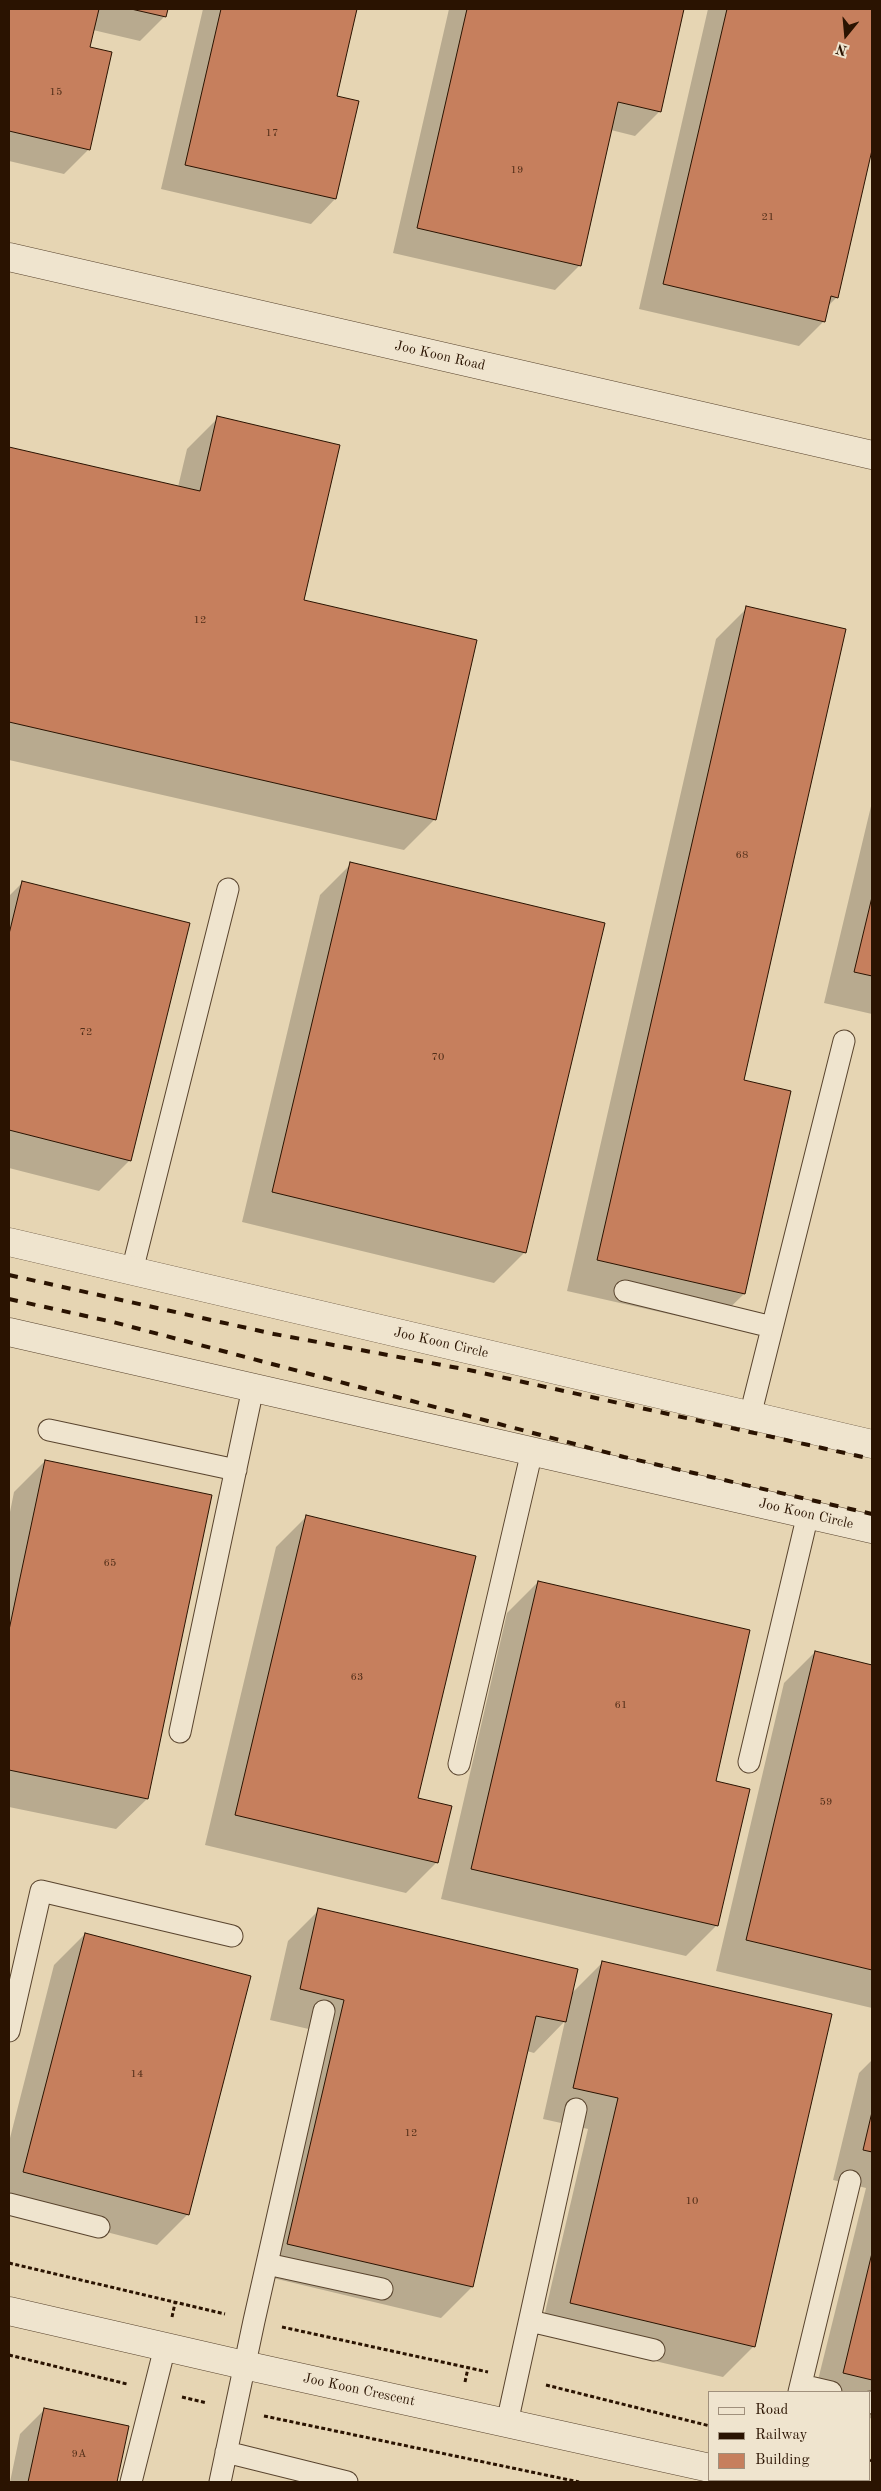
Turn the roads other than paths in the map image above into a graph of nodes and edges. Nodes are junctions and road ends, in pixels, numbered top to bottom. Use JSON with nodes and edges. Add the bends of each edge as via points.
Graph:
{"nodes":[{"id":1,"x":9,"y":257,"type":"edge"},
{"id":2,"x":872,"y":455,"type":"edge"},
{"id":3,"x":228,"y":889,"type":"dead end"},
{"id":4,"x":844,"y":1041,"type":"dead end"},
{"id":5,"x":9,"y":1242,"type":"edge"},
{"id":6,"x":132,"y":1270,"type":"junction"},
{"id":7,"x":625,"y":1291,"type":"dead end"},
{"id":8,"x":772,"y":1327,"type":"junction"},
{"id":9,"x":9,"y":1332,"type":"edge"},
{"id":10,"x":253,"y":1388,"type":"junction"},
{"id":11,"x":750,"y":1416,"type":"junction"},
{"id":12,"x":49,"y":1430,"type":"dead end"},
{"id":13,"x":872,"y":1444,"type":"edge"},
{"id":14,"x":532,"y":1451,"type":"junction"},
{"id":15,"x":236,"y":1470,"type":"junction"},
{"id":16,"x":808,"y":1514,"type":"junction"},
{"id":17,"x":872,"y":1529,"type":"edge"},
{"id":18,"x":180,"y":1732,"type":"dead end"},
{"id":19,"x":749,"y":1762,"type":"dead end"},
{"id":20,"x":459,"y":1764,"type":"dead end"},
{"id":21,"x":232,"y":1936,"type":"dead end"},
{"id":22,"x":324,"y":2011,"type":"dead end"},
{"id":23,"x":9,"y":2031,"type":"edge"},
{"id":24,"x":576,"y":2109,"type":"dead end"},
{"id":25,"x":850,"y":2181,"type":"dead end"},
{"id":26,"x":9,"y":2204,"type":"edge"},
{"id":27,"x":99,"y":2227,"type":"dead end"},
{"id":28,"x":267,"y":2264,"type":"junction"},
{"id":29,"x":382,"y":2289,"type":"dead end"},
{"id":30,"x":9,"y":2311,"type":"edge"},
{"id":31,"x":530,"y":2320,"type":"junction"},
{"id":32,"x":165,"y":2347,"type":"junction"},
{"id":33,"x":654,"y":2350,"type":"dead end"},
{"id":34,"x":244,"y":2366,"type":"junction"},
{"id":35,"x":800,"y":2388,"type":"edge"},
{"id":36,"x":823,"y":2391,"type":"edge"},
{"id":37,"x":507,"y":2423,"type":"junction"},
{"id":38,"x":226,"y":2452,"type":"junction"},
{"id":39,"x":708,"y":2468,"type":"edge"},
{"id":40,"x":131,"y":2482,"type":"edge"},
{"id":41,"x":220,"y":2482,"type":"edge"},
{"id":42,"x":347,"y":2482,"type":"edge"}],
"edges":[{"from":1,"to":2,"type":"street","name":"Joo Koon Road"},
{"from":3,"to":6,"type":"lane"},
{"from":4,"to":8,"type":"lane"},
{"from":5,"to":6,"type":"street","name":"Joo Koon Circle"},
{"from":6,"to":11,"type":"street","name":"Joo Koon Circle"},
{"from":7,"to":8,"type":"lane"},
{"from":8,"to":11,"type":"lane"},
{"from":9,"to":10,"type":"street","name":"Joo Koon Circle"},
{"from":10,"to":14,"type":"street","name":"Joo Koon Circle"},
{"from":10,"to":15,"type":"lane"},
{"from":11,"to":13,"type":"street","name":"Joo Koon Circle"},
{"from":12,"to":15,"type":"lane"},
{"from":14,"to":16,"type":"street","name":"Joo Koon Circle"},
{"from":14,"to":20,"type":"lane"},
{"from":15,"to":18,"type":"lane"},
{"from":16,"to":17,"type":"street","name":"Joo Koon Circle"},
{"from":16,"to":19,"type":"lane"},
{"from":21,"to":23,"type":"lane","via":[[41,1892]]},
{"from":22,"to":28,"type":"lane"},
{"from":24,"to":31,"type":"lane"},
{"from":25,"to":35,"type":"lane"},
{"from":26,"to":27,"type":"lane"},
{"from":28,"to":29,"type":"lane"},
{"from":28,"to":34,"type":"lane"},
{"from":30,"to":32,"type":"street","name":"Joo Koon Crescent"},
{"from":31,"to":33,"type":"lane"},
{"from":31,"to":37,"type":"lane"},
{"from":32,"to":34,"type":"street","name":"Joo Koon Crescent"},
{"from":32,"to":40,"type":"lane"},
{"from":34,"to":37,"type":"street","name":"Joo Koon Crescent"},
{"from":34,"to":38,"type":"lane"},
{"from":35,"to":36,"type":"lane"},
{"from":37,"to":39,"type":"street","name":"Joo Koon Crescent"},
{"from":38,"to":41,"type":"lane"},
{"from":38,"to":42,"type":"lane"}]}
